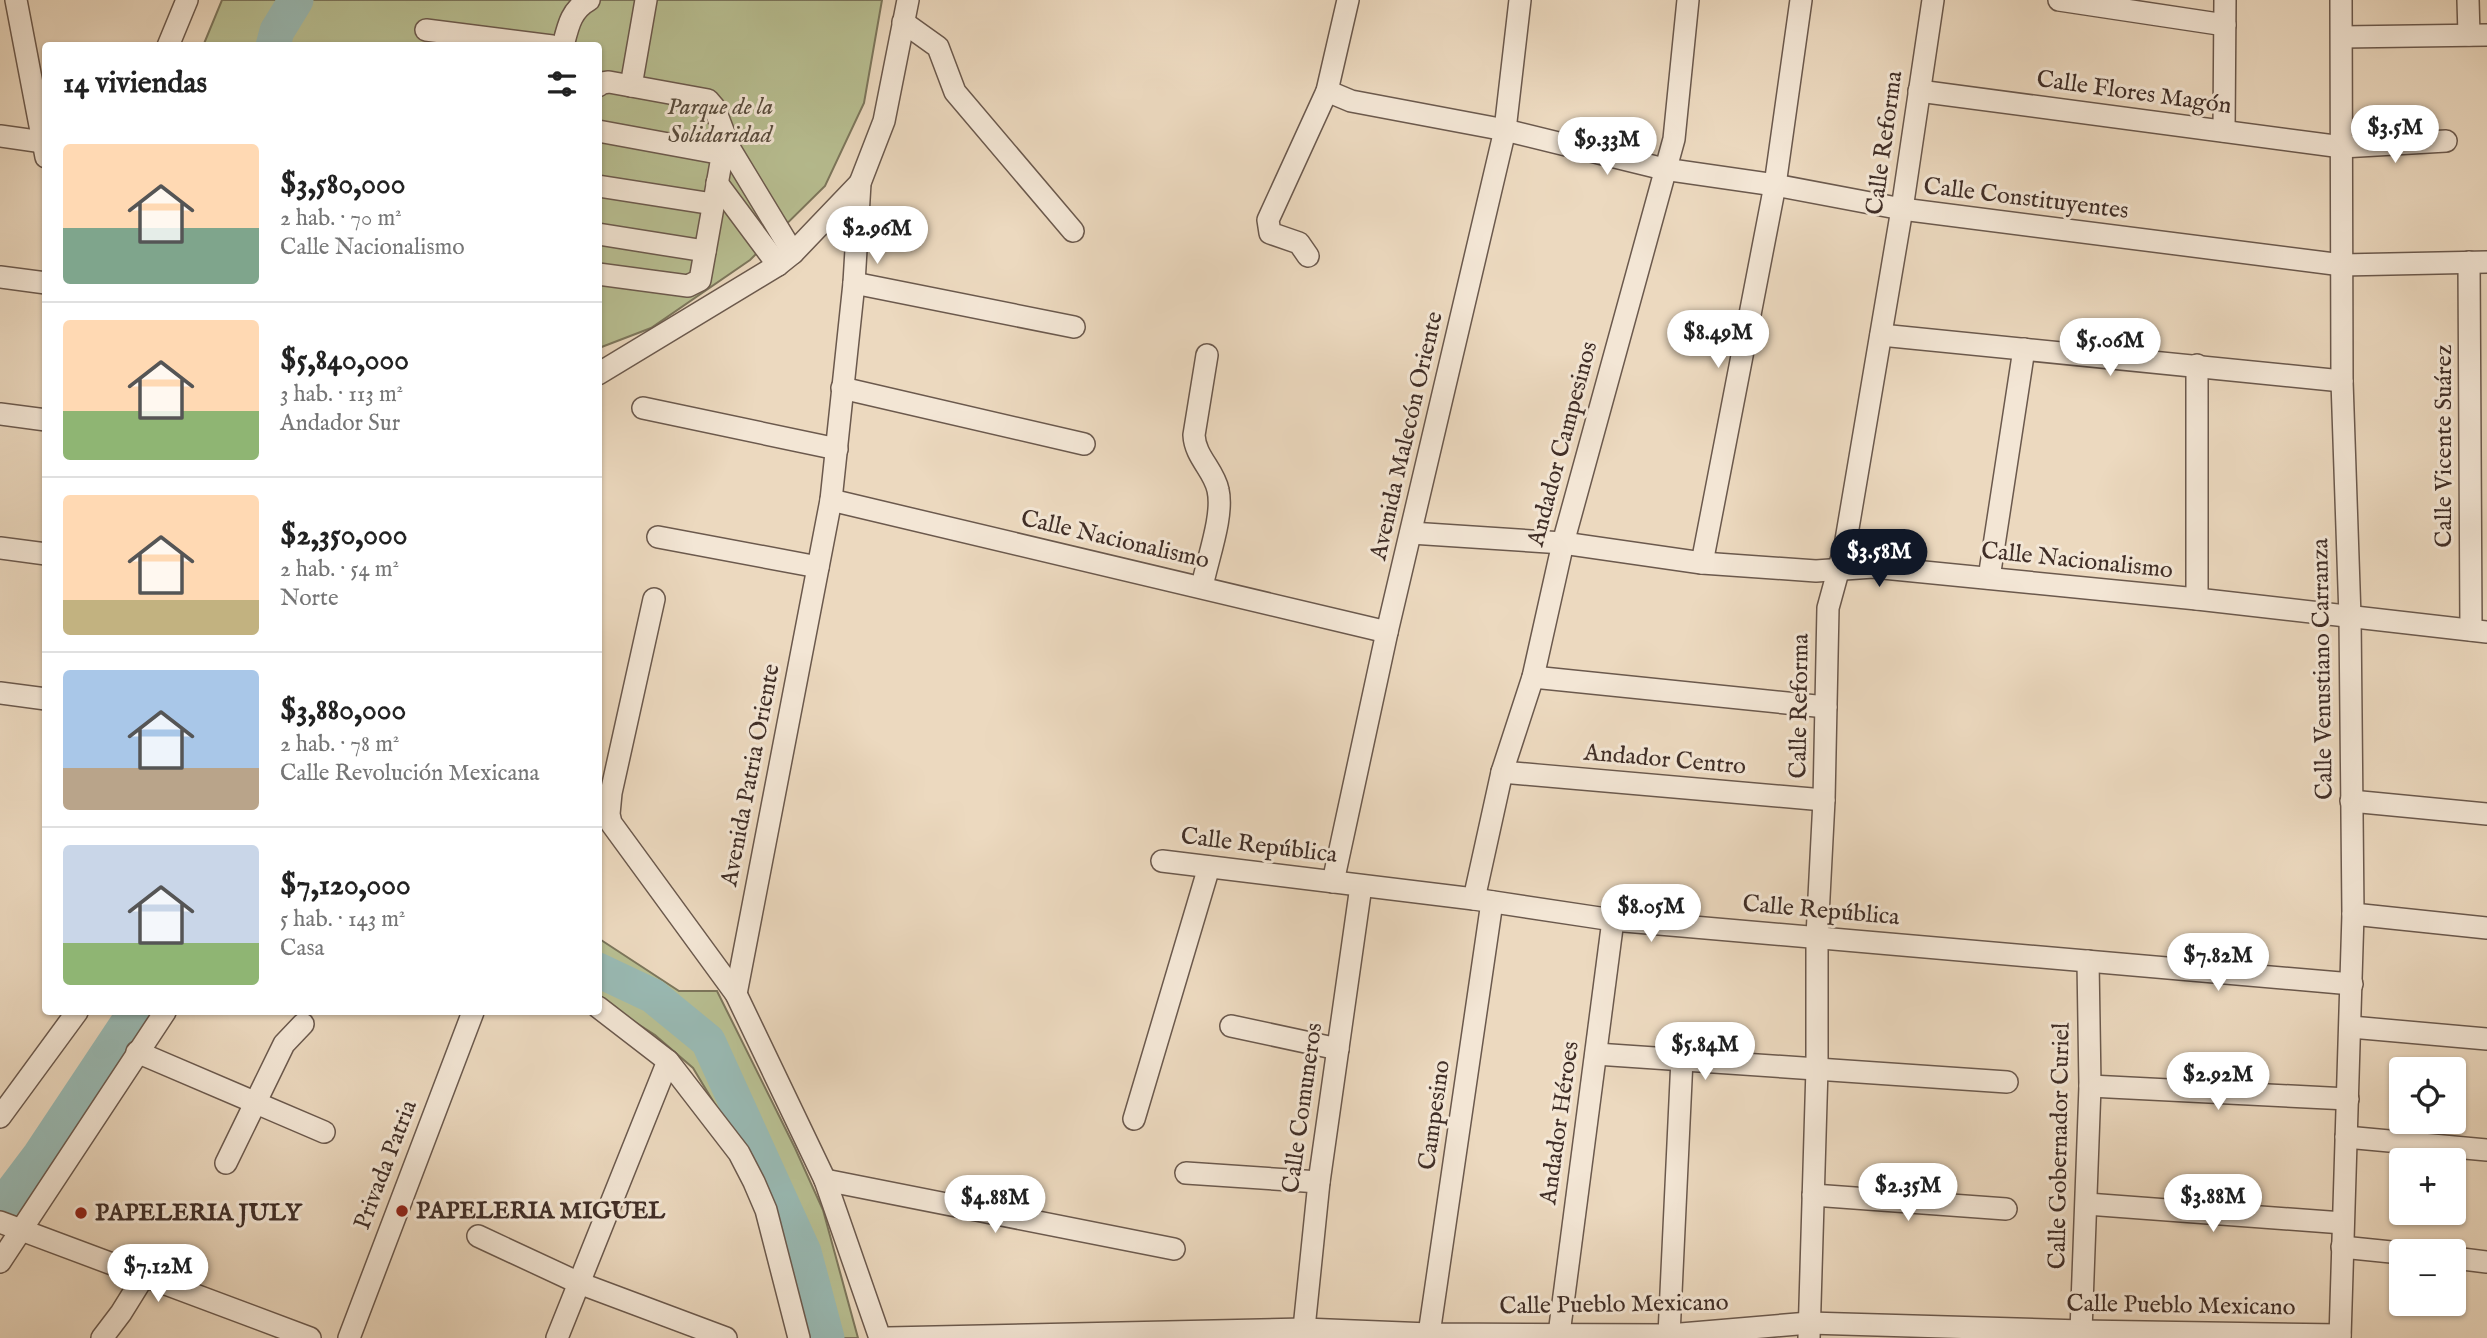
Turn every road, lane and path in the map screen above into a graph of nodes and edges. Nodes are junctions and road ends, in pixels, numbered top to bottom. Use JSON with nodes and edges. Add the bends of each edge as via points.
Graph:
{"nodes":[{"id":1,"x":187,"y":0,"type":"edge"},
{"id":2,"x":589,"y":0,"type":"edge"},
{"id":3,"x":646,"y":0,"type":"edge"},
{"id":4,"x":908,"y":0,"type":"edge"},
{"id":5,"x":1348,"y":0,"type":"edge"},
{"id":6,"x":1520,"y":0,"type":"edge"},
{"id":7,"x":1688,"y":0,"type":"edge"},
{"id":8,"x":1801,"y":0,"type":"edge"},
{"id":9,"x":1933,"y":0,"type":"edge"},
{"id":10,"x":2059,"y":0,"type":"edge"},
{"id":11,"x":2225,"y":0,"type":"edge"},
{"id":12,"x":2342,"y":0,"type":"edge"},
{"id":13,"x":2468,"y":0,"type":"edge"},
{"id":14,"x":11,"y":2,"type":"edge"},
{"id":15,"x":903,"y":22,"type":"junction"},
{"id":16,"x":2225,"y":24,"type":"junction"},
{"id":17,"x":426,"y":30,"type":"dead end"},
{"id":18,"x":2478,"y":35,"type":"edge"},
{"id":19,"x":2342,"y":37,"type":"junction"},
{"id":20,"x":170,"y":42,"type":"edge"},
{"id":21,"x":520,"y":42,"type":"edge"},
{"id":22,"x":564,"y":42,"type":"edge"},
{"id":23,"x":602,"y":83,"type":"edge"},
{"id":24,"x":631,"y":86,"type":"junction"},
{"id":25,"x":1327,"y":91,"type":"junction"},
{"id":26,"x":1919,"y":91,"type":"junction"},
{"id":27,"x":1505,"y":130,"type":"junction"},
{"id":28,"x":2224,"y":131,"type":"junction"},
{"id":29,"x":602,"y":132,"type":"edge"},
{"id":30,"x":0,"y":136,"type":"edge"},
{"id":31,"x":42,"y":141,"type":"edge"},
{"id":32,"x":2446,"y":141,"type":"dead end"},
{"id":33,"x":724,"y":147,"type":"junction"},
{"id":34,"x":2342,"y":147,"type":"junction"},
{"id":35,"x":42,"y":149,"type":"edge"},
{"id":36,"x":1664,"y":169,"type":"junction"},
{"id":37,"x":860,"y":183,"type":"junction"},
{"id":38,"x":1774,"y":185,"type":"junction"},
{"id":39,"x":602,"y":186,"type":"edge"},
{"id":40,"x":715,"y":193,"type":"junction"},
{"id":41,"x":758,"y":198,"type":"junction"},
{"id":42,"x":1902,"y":209,"type":"junction"},
{"id":43,"x":741,"y":214,"type":"junction"},
{"id":44,"x":1073,"y":231,"type":"dead end"},
{"id":45,"x":602,"y":235,"type":"edge"},
{"id":46,"x":705,"y":251,"type":"junction"},
{"id":47,"x":1308,"y":256,"type":"dead end"},
{"id":48,"x":785,"y":258,"type":"junction"},
{"id":49,"x":2478,"y":262,"type":"edge"},
{"id":50,"x":2342,"y":265,"type":"junction"},
{"id":51,"x":602,"y":274,"type":"edge"},
{"id":52,"x":0,"y":277,"type":"edge"},
{"id":53,"x":42,"y":283,"type":"edge"},
{"id":54,"x":854,"y":283,"type":"junction"},
{"id":55,"x":1074,"y":327,"type":"dead end"},
{"id":56,"x":1881,"y":335,"type":"junction"},
{"id":57,"x":2024,"y":349,"type":"junction"},
{"id":58,"x":1207,"y":355,"type":"dead end"},
{"id":59,"x":2197,"y":365,"type":"junction"},
{"id":60,"x":602,"y":372,"type":"edge"},
{"id":61,"x":2342,"y":382,"type":"junction"},
{"id":62,"x":842,"y":388,"type":"junction"},
{"id":63,"x":643,"y":408,"type":"dead end"},
{"id":64,"x":0,"y":414,"type":"edge"},
{"id":65,"x":42,"y":419,"type":"edge"},
{"id":66,"x":1084,"y":444,"type":"dead end"},
{"id":67,"x":838,"y":449,"type":"junction"},
{"id":68,"x":831,"y":500,"type":"junction"},
{"id":69,"x":1411,"y":533,"type":"junction"},
{"id":70,"x":658,"y":537,"type":"dead end"},
{"id":71,"x":1563,"y":543,"type":"junction"},
{"id":72,"x":0,"y":548,"type":"edge"},
{"id":73,"x":42,"y":553,"type":"edge"},
{"id":74,"x":1703,"y":563,"type":"junction"},
{"id":75,"x":818,"y":567,"type":"junction"},
{"id":76,"x":1839,"y":570,"type":"junction"},
{"id":77,"x":1989,"y":579,"type":"junction"},
{"id":78,"x":1202,"y":587,"type":"junction"},
{"id":79,"x":654,"y":599,"type":"dead end"},
{"id":80,"x":2197,"y":599,"type":"junction"},
{"id":81,"x":2350,"y":617,"type":"junction"},
{"id":82,"x":2479,"y":631,"type":"edge"},
{"id":83,"x":1387,"y":632,"type":"junction"},
{"id":84,"x":1533,"y":677,"type":"junction"},
{"id":85,"x":0,"y":692,"type":"edge"},
{"id":86,"x":42,"y":698,"type":"edge"},
{"id":87,"x":1826,"y":707,"type":"junction"},
{"id":88,"x":1502,"y":772,"type":"junction"},
{"id":89,"x":1824,"y":800,"type":"junction"},
{"id":90,"x":2351,"y":801,"type":"junction"},
{"id":91,"x":2487,"y":814,"type":"edge"},
{"id":92,"x":1162,"y":861,"type":"dead end"},
{"id":93,"x":1209,"y":867,"type":"junction"},
{"id":94,"x":1333,"y":882,"type":"junction"},
{"id":95,"x":1361,"y":886,"type":"junction"},
{"id":96,"x":1483,"y":901,"type":"junction"},
{"id":97,"x":2353,"y":914,"type":"junction"},
{"id":98,"x":1613,"y":920,"type":"junction"},
{"id":99,"x":2487,"y":928,"type":"edge"},
{"id":100,"x":1816,"y":936,"type":"junction"},
{"id":101,"x":2088,"y":961,"type":"junction"},
{"id":102,"x":2352,"y":984,"type":"junction"},
{"id":103,"x":736,"y":993,"type":"junction"},
{"id":104,"x":602,"y":1010,"type":"edge"},
{"id":105,"x":75,"y":1015,"type":"edge"},
{"id":106,"x":163,"y":1015,"type":"edge"},
{"id":107,"x":472,"y":1015,"type":"edge"},
{"id":108,"x":303,"y":1024,"type":"dead end"},
{"id":109,"x":1231,"y":1027,"type":"dead end"},
{"id":110,"x":2351,"y":1027,"type":"junction"},
{"id":111,"x":2487,"y":1039,"type":"edge"},
{"id":112,"x":1338,"y":1049,"type":"junction"},
{"id":113,"x":137,"y":1052,"type":"junction"},
{"id":114,"x":1596,"y":1054,"type":"junction"},
{"id":115,"x":1682,"y":1059,"type":"junction"},
{"id":116,"x":668,"y":1061,"type":"junction"},
{"id":117,"x":1816,"y":1069,"type":"junction"},
{"id":118,"x":2007,"y":1082,"type":"dead end"},
{"id":119,"x":2090,"y":1086,"type":"junction"},
{"id":120,"x":2348,"y":1099,"type":"junction"},
{"id":121,"x":256,"y":1104,"type":"junction"},
{"id":122,"x":0,"y":1117,"type":"edge"},
{"id":123,"x":1134,"y":1119,"type":"dead end"},
{"id":124,"x":324,"y":1132,"type":"dead end"},
{"id":125,"x":2346,"y":1137,"type":"junction"},
{"id":126,"x":2487,"y":1150,"type":"edge"},
{"id":127,"x":226,"y":1163,"type":"dead end"},
{"id":128,"x":1186,"y":1173,"type":"dead end"},
{"id":129,"x":825,"y":1180,"type":"junction"},
{"id":130,"x":1319,"y":1182,"type":"junction"},
{"id":131,"x":1812,"y":1195,"type":"junction"},
{"id":132,"x":2087,"y":1204,"type":"junction"},
{"id":133,"x":2006,"y":1209,"type":"dead end"},
{"id":134,"x":2343,"y":1223,"type":"junction"},
{"id":135,"x":8,"y":1225,"type":"edge"},
{"id":136,"x":478,"y":1236,"type":"dead end"},
{"id":137,"x":2342,"y":1247,"type":"junction"},
{"id":138,"x":1174,"y":1249,"type":"dead end"},
{"id":139,"x":2389,"y":1252,"type":"edge"},
{"id":140,"x":2466,"y":1259,"type":"edge"},
{"id":141,"x":0,"y":1262,"type":"edge"},
{"id":142,"x":2487,"y":1262,"type":"edge"},
{"id":143,"x":144,"y":1276,"type":"junction"},
{"id":144,"x":579,"y":1283,"type":"junction"},
{"id":145,"x":1809,"y":1331,"type":"edge"},
{"id":146,"x":2081,"y":1331,"type":"junction"},
{"id":147,"x":1303,"y":1333,"type":"edge"},
{"id":148,"x":1429,"y":1334,"type":"junction"},
{"id":149,"x":1559,"y":1334,"type":"junction"},
{"id":150,"x":1669,"y":1335,"type":"junction"},
{"id":151,"x":2340,"y":1337,"type":"edge"},
{"id":152,"x":102,"y":1338,"type":"edge"},
{"id":153,"x":310,"y":1338,"type":"edge"},
{"id":154,"x":349,"y":1338,"type":"edge"},
{"id":155,"x":557,"y":1338,"type":"edge"},
{"id":156,"x":726,"y":1338,"type":"edge"},
{"id":157,"x":799,"y":1338,"type":"edge"},
{"id":158,"x":880,"y":1338,"type":"edge"},
{"id":159,"x":888,"y":1338,"type":"edge"}],
"edges":[{"from":1,"to":20,"type":"street"},
{"from":2,"to":22,"type":"street","via":[[574,12]]},
{"from":3,"to":24,"type":"street"},
{"from":4,"to":15,"type":"street","name":"Avenida Patria Oriente"},
{"from":5,"to":25,"type":"street"},
{"from":6,"to":27,"type":"street","name":"Avenida Malecón Oriente"},
{"from":7,"to":36,"type":"street","name":"Andador Campesinos","via":[[1674,139]]},
{"from":8,"to":38,"type":"street"},
{"from":9,"to":26,"type":"street","name":"Calle Reforma"},
{"from":10,"to":16,"type":"street"},
{"from":11,"to":16,"type":"street"},
{"from":12,"to":19,"type":"street","name":"Calle Venustiano Carranza"},
{"from":13,"to":18,"type":"street"},
{"from":14,"to":31,"type":"street"},
{"from":15,"to":37,"type":"street","name":"Avenida Patria Oriente","via":[[884,121]]},
{"from":15,"to":44,"type":"street","via":[[938,47],[956,92]]},
{"from":16,"to":28,"type":"street"},
{"from":17,"to":21,"type":"street"},
{"from":18,"to":19,"type":"street"},
{"from":19,"to":34,"type":"street","name":"Calle Venustiano Carranza"},
{"from":23,"to":24,"type":"street"},
{"from":24,"to":33,"type":"street","via":[[708,100]]},
{"from":25,"to":27,"type":"street","name":"Calle Constituyentes","via":[[1351,101]]},
{"from":25,"to":47,"type":"street","via":[[1268,220],[1270,233],[1299,243]]},
{"from":26,"to":28,"type":"street","name":"Calle Flores Magón"},
{"from":26,"to":42,"type":"street","name":"Calle Reforma"},
{"from":27,"to":36,"type":"street","name":"Calle Constituyentes"},
{"from":27,"to":69,"type":"street","name":"Avenida Malecón Oriente"},
{"from":28,"to":34,"type":"street","name":"Calle Flores Magón"},
{"from":29,"to":33,"type":"street"},
{"from":30,"to":35,"type":"street"},
{"from":32,"to":34,"type":"street","name":"Calle Flores Magón"},
{"from":33,"to":40,"type":"street"},
{"from":33,"to":41,"type":"street"},
{"from":34,"to":50,"type":"street","name":"Calle Venustiano Carranza"},
{"from":36,"to":38,"type":"street","name":"Calle Constituyentes"},
{"from":36,"to":71,"type":"street","name":"Andador Campesinos"},
{"from":37,"to":48,"type":"street","name":"Avenida Patria Oriente"},
{"from":37,"to":54,"type":"street","name":"Avenida Patria Oriente"},
{"from":38,"to":42,"type":"street","name":"Calle Constituyentes"},
{"from":38,"to":74,"type":"street"},
{"from":39,"to":40,"type":"street"},
{"from":40,"to":43,"type":"street"},
{"from":40,"to":46,"type":"street"},
{"from":41,"to":43,"type":"street"},
{"from":41,"to":48,"type":"street"},
{"from":42,"to":50,"type":"street","name":"Calle Constituyentes"},
{"from":42,"to":56,"type":"street","name":"Calle Reforma"},
{"from":43,"to":48,"type":"street"},
{"from":45,"to":46,"type":"street"},
{"from":46,"to":51,"type":"street","via":[[700,280],[695,284]]},
{"from":48,"to":60,"type":"street","name":"Avenida Patria Oriente"},
{"from":49,"to":50,"type":"street","name":"Calle Constituyentes"},
{"from":49,"to":82,"type":"street","name":"Calle Vicente Suárez"},
{"from":50,"to":61,"type":"street","name":"Calle Venustiano Carranza"},
{"from":52,"to":53,"type":"street"},
{"from":54,"to":55,"type":"street"},
{"from":54,"to":62,"type":"street","name":"Avenida Patria Oriente"},
{"from":56,"to":57,"type":"street"},
{"from":56,"to":76,"type":"street","name":"Calle Reforma"},
{"from":57,"to":59,"type":"street"},
{"from":57,"to":77,"type":"street"},
{"from":58,"to":78,"type":"street","via":[[1194,446],[1219,496]]},
{"from":59,"to":61,"type":"street"},
{"from":59,"to":80,"type":"street"},
{"from":61,"to":81,"type":"street","name":"Calle Venustiano Carranza"},
{"from":62,"to":66,"type":"street"},
{"from":62,"to":67,"type":"street","name":"Avenida Patria Oriente"},
{"from":63,"to":67,"type":"street"},
{"from":64,"to":65,"type":"street"},
{"from":67,"to":68,"type":"street","name":"Avenida Patria Oriente"},
{"from":68,"to":75,"type":"street","name":"Avenida Patria Oriente"},
{"from":68,"to":78,"type":"street","name":"Calle Nacionalismo"},
{"from":69,"to":71,"type":"street","name":"Calle Nacionalismo"},
{"from":69,"to":83,"type":"street","name":"Avenida Malecón Oriente"},
{"from":70,"to":75,"type":"street"},
{"from":71,"to":74,"type":"street","name":"Calle Nacionalismo"},
{"from":71,"to":84,"type":"street","name":"Andador Campesinos"},
{"from":72,"to":73,"type":"street"},
{"from":74,"to":76,"type":"street","name":"Calle Nacionalismo"},
{"from":75,"to":103,"type":"street","name":"Avenida Patria Oriente"},
{"from":76,"to":77,"type":"street","name":"Calle Nacionalismo","via":[[1873,567]]},
{"from":76,"to":87,"type":"street","name":"Calle Reforma","via":[[1828,608]]},
{"from":77,"to":80,"type":"street","name":"Calle Nacionalismo"},
{"from":78,"to":83,"type":"street","name":"Calle Nacionalismo"},
{"from":79,"to":103,"type":"street","via":[[609,814],[615,830]]},
{"from":80,"to":81,"type":"street","name":"Calle Nacionalismo"},
{"from":81,"to":82,"type":"street","name":"Calle Nacionalismo"},
{"from":81,"to":90,"type":"street","name":"Calle Venustiano Carranza"},
{"from":83,"to":94,"type":"street","name":"Avenida Malecón Oriente"},
{"from":84,"to":87,"type":"street"},
{"from":84,"to":88,"type":"street","name":"Andador Campesinos"},
{"from":85,"to":86,"type":"street"},
{"from":87,"to":89,"type":"street","name":"Calle Reforma"},
{"from":88,"to":89,"type":"street","name":"Andador Centro"},
{"from":88,"to":96,"type":"street","name":"Andador Campesinos"},
{"from":89,"to":100,"type":"street","name":"Calle Reforma"},
{"from":90,"to":91,"type":"street"},
{"from":90,"to":97,"type":"street","name":"Calle Venustiano Carranza"},
{"from":92,"to":93,"type":"street","name":"Calle República"},
{"from":93,"to":94,"type":"street","name":"Calle República"},
{"from":93,"to":123,"type":"street"},
{"from":94,"to":95,"type":"street","name":"Calle República"},
{"from":95,"to":96,"type":"street","name":"Calle República"},
{"from":95,"to":112,"type":"street","name":"Calle Comuneros"},
{"from":96,"to":98,"type":"street","name":"Calle República"},
{"from":96,"to":148,"type":"street","name":"Campesino"},
{"from":97,"to":99,"type":"street"},
{"from":97,"to":102,"type":"street","name":"Calle Venustiano Carranza"},
{"from":98,"to":100,"type":"street","name":"Calle República"},
{"from":98,"to":114,"type":"street","name":"Andador Héroes"},
{"from":100,"to":101,"type":"street","name":"Calle República"},
{"from":100,"to":117,"type":"street","name":"Calle Reforma"},
{"from":101,"to":102,"type":"street","name":"Calle República"},
{"from":101,"to":119,"type":"street","name":"Calle Gobernador Curiel"},
{"from":102,"to":110,"type":"street","name":"Calle Venustiano Carranza"},
{"from":103,"to":129,"type":"street"},
{"from":104,"to":116,"type":"street"},
{"from":105,"to":122,"type":"street"},
{"from":106,"to":113,"type":"street"},
{"from":107,"to":154,"type":"street","name":"Privada Patria"},
{"from":108,"to":121,"type":"street","via":[[284,1044]]},
{"from":109,"to":112,"type":"street"},
{"from":110,"to":111,"type":"street"},
{"from":110,"to":120,"type":"street","name":"Calle Venustiano Carranza"},
{"from":112,"to":130,"type":"street","name":"Calle Comuneros"},
{"from":113,"to":121,"type":"street"},
{"from":113,"to":135,"type":"street","via":[[38,1201]]},
{"from":114,"to":115,"type":"street"},
{"from":114,"to":149,"type":"street","name":"Andador Héroes"},
{"from":115,"to":117,"type":"street"},
{"from":115,"to":150,"type":"street"},
{"from":116,"to":144,"type":"street"},
{"from":116,"to":157,"type":"street","via":[[739,1153],[754,1182],[769,1220]]},
{"from":117,"to":118,"type":"street"},
{"from":117,"to":131,"type":"street","name":"Calle Reforma"},
{"from":119,"to":120,"type":"street"},
{"from":119,"to":132,"type":"street","name":"Calle Gobernador Curiel"},
{"from":120,"to":125,"type":"street","name":"Calle Venustiano Carranza"},
{"from":121,"to":124,"type":"street"},
{"from":121,"to":127,"type":"street"},
{"from":125,"to":126,"type":"street"},
{"from":125,"to":134,"type":"street","name":"Calle Venustiano Carranza"},
{"from":128,"to":130,"type":"street"},
{"from":129,"to":138,"type":"street"},
{"from":129,"to":158,"type":"street"},
{"from":130,"to":147,"type":"street","name":"Calle Comuneros"},
{"from":131,"to":133,"type":"street"},
{"from":131,"to":145,"type":"street","name":"Calle Reforma"},
{"from":132,"to":134,"type":"street"},
{"from":132,"to":146,"type":"street","name":"Calle Gobernador Curiel"},
{"from":134,"to":137,"type":"street","name":"Calle Venustiano Carranza"},
{"from":135,"to":141,"type":"street"},
{"from":135,"to":143,"type":"street"},
{"from":136,"to":144,"type":"street"},
{"from":137,"to":139,"type":"street"},
{"from":137,"to":151,"type":"street","name":"Calle Venustiano Carranza"},
{"from":140,"to":142,"type":"street"},
{"from":143,"to":152,"type":"street"},
{"from":143,"to":153,"type":"street"},
{"from":144,"to":155,"type":"street"},
{"from":144,"to":156,"type":"street"},
{"from":145,"to":146,"type":"street","name":"Calle Pueblo Mexicano"},
{"from":145,"to":150,"type":"street","name":"Calle Pueblo Mexicano"},
{"from":146,"to":151,"type":"street","name":"Calle Pueblo Mexicano"},
{"from":147,"to":148,"type":"street","name":"Calle Pueblo Mexicano"},
{"from":147,"to":159,"type":"street","name":"Calle Pueblo Mexicano"},
{"from":148,"to":149,"type":"street","name":"Calle Pueblo Mexicano"},
{"from":149,"to":150,"type":"street","name":"Calle Pueblo Mexicano"}]}
